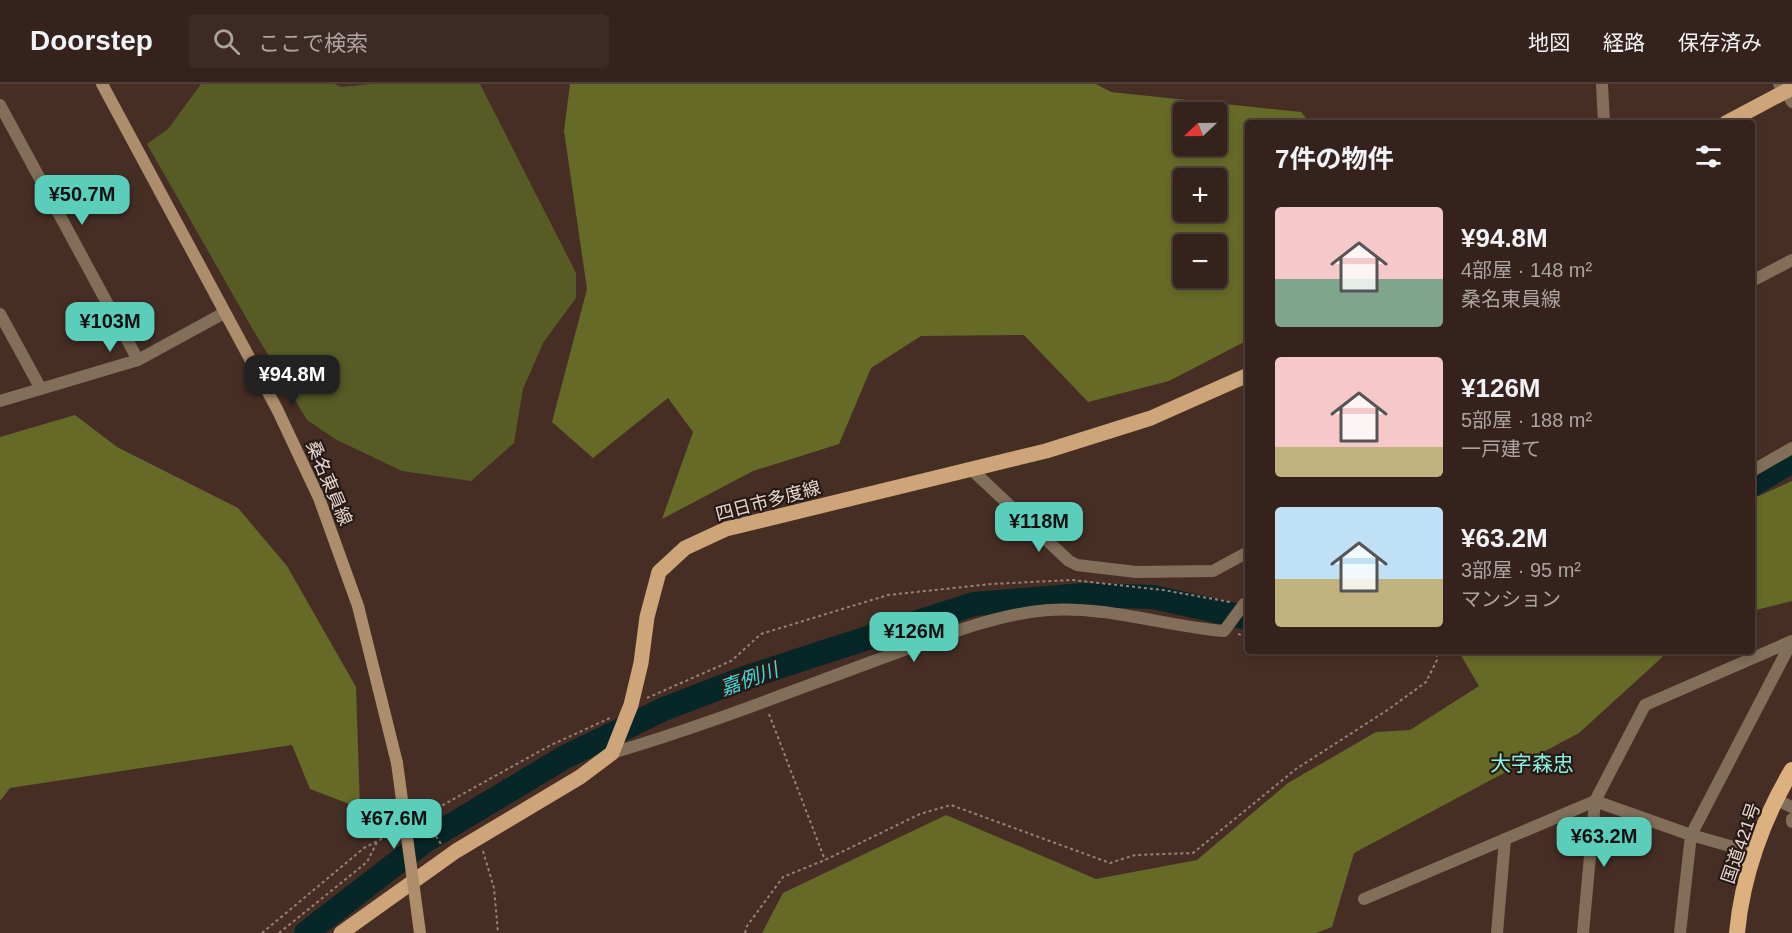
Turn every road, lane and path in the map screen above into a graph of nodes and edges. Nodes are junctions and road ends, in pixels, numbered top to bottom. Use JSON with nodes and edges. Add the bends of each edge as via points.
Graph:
{"nodes":[{"id":1,"x":102,"y":84,"type":"edge"},
{"id":2,"x":1602,"y":84,"type":"edge"},
{"id":3,"x":1787,"y":91,"type":"edge"},
{"id":4,"x":0,"y":105,"type":"edge"},
{"id":5,"x":1604,"y":120,"type":"edge"},
{"id":6,"x":1732,"y":120,"type":"edge"},
{"id":7,"x":1792,"y":260,"type":"edge"},
{"id":8,"x":1755,"y":279,"type":"edge"},
{"id":9,"x":224,"y":313,"type":"junction"},
{"id":10,"x":0,"y":314,"type":"edge"},
{"id":11,"x":138,"y":360,"type":"junction"},
{"id":12,"x":1245,"y":376,"type":"edge"},
{"id":13,"x":41,"y":389,"type":"junction"},
{"id":14,"x":0,"y":401,"type":"edge"},
{"id":15,"x":1792,"y":448,"type":"edge"},
{"id":16,"x":1755,"y":469,"type":"edge"},
{"id":17,"x":972,"y":470,"type":"junction"},
{"id":18,"x":1245,"y":554,"type":"edge"},
{"id":19,"x":1245,"y":604,"type":"edge"},
{"id":20,"x":1245,"y":605,"type":"edge"},
{"id":21,"x":1792,"y":641,"type":"edge"},
{"id":22,"x":1437,"y":654,"type":"edge"},
{"id":23,"x":764,"y":702,"type":"junction"},
{"id":24,"x":631,"y":705,"type":"junction"},
{"id":25,"x":584,"y":730,"type":"dead end"},
{"id":26,"x":612,"y":753,"type":"junction"},
{"id":27,"x":1792,"y":770,"type":"edge"},
{"id":28,"x":1776,"y":800,"type":"junction"},
{"id":29,"x":1595,"y":801,"type":"junction"},
{"id":30,"x":1792,"y":807,"type":"edge"},
{"id":31,"x":423,"y":816,"type":"dead end"},
{"id":32,"x":1691,"y":835,"type":"junction"},
{"id":33,"x":480,"y":836,"type":"junction"},
{"id":34,"x":1505,"y":839,"type":"junction"},
{"id":35,"x":377,"y":842,"type":"dead end"},
{"id":36,"x":443,"y":847,"type":"dead end"},
{"id":37,"x":1755,"y":853,"type":"junction"},
{"id":38,"x":825,"y":860,"type":"junction"},
{"id":39,"x":1364,"y":899,"type":"dead end"},
{"id":40,"x":279,"y":933,"type":"edge"},
{"id":41,"x":340,"y":933,"type":"edge"},
{"id":42,"x":420,"y":933,"type":"edge"},
{"id":43,"x":498,"y":933,"type":"edge"},
{"id":44,"x":745,"y":933,"type":"edge"},
{"id":45,"x":1497,"y":933,"type":"edge"},
{"id":46,"x":1582,"y":933,"type":"edge"},
{"id":47,"x":1680,"y":933,"type":"edge"},
{"id":48,"x":1737,"y":933,"type":"edge"}],
"edges":[{"from":1,"to":9,"type":"main road","name":"桑名東員線"},
{"from":2,"to":5,"type":"street"},
{"from":3,"to":6,"type":"main road"},
{"from":4,"to":11,"type":"street"},
{"from":7,"to":8,"type":"street"},
{"from":9,"to":11,"type":"street"},
{"from":9,"to":42,"type":"main road","name":"桑名東員線","bridge":true,"via":[[277,409],[319,498],[358,606],[397,763]]},
{"from":10,"to":13,"type":"street"},
{"from":11,"to":13,"type":"street"},
{"from":12,"to":17,"type":"main road","name":"四日市多度線","via":[[1151,418]]},
{"from":13,"to":14,"type":"street"},
{"from":15,"to":16,"type":"street"},
{"from":17,"to":18,"type":"street","via":[[1077,565],[1136,572],[1213,571]]},
{"from":17,"to":24,"type":"main road","name":"四日市多度線","via":[[726,529],[685,548],[658,572]]},
{"from":19,"to":24,"type":"path","via":[[1072,580],[888,595],[761,634],[731,661]]},
{"from":20,"to":23,"type":"street","via":[[1224,631],[1106,612],[1026,613],[987,621]]},
{"from":21,"to":29,"type":"street","via":[[1645,705]]},
{"from":21,"to":32,"type":"street"},
{"from":22,"to":38,"type":"path","via":[[1426,681],[1296,769],[1193,853],[1135,855],[1110,863],[951,805],[920,814]]},
{"from":23,"to":26,"type":"street"},
{"from":23,"to":38,"type":"path"},
{"from":24,"to":25,"type":"path"},
{"from":24,"to":26,"type":"main road","name":"四日市多度線"},
{"from":26,"to":33,"type":"main road","via":[[580,777]]},
{"from":27,"to":28,"type":"highway","name":"国道421号"},
{"from":28,"to":30,"type":"street"},
{"from":28,"to":37,"type":"highway","name":"国道421号"},
{"from":29,"to":32,"type":"street"},
{"from":29,"to":34,"type":"street"},
{"from":29,"to":46,"type":"street"},
{"from":31,"to":36,"type":"path"},
{"from":32,"to":37,"type":"street"},
{"from":32,"to":47,"type":"street"},
{"from":33,"to":41,"type":"main road"},
{"from":33,"to":43,"type":"path","via":[[494,888]]},
{"from":34,"to":39,"type":"street"},
{"from":34,"to":45,"type":"street"},
{"from":35,"to":40,"type":"path","via":[[367,862]]},
{"from":37,"to":48,"type":"highway","name":"国道421号"},
{"from":38,"to":44,"type":"path","via":[[783,877]]}]}
